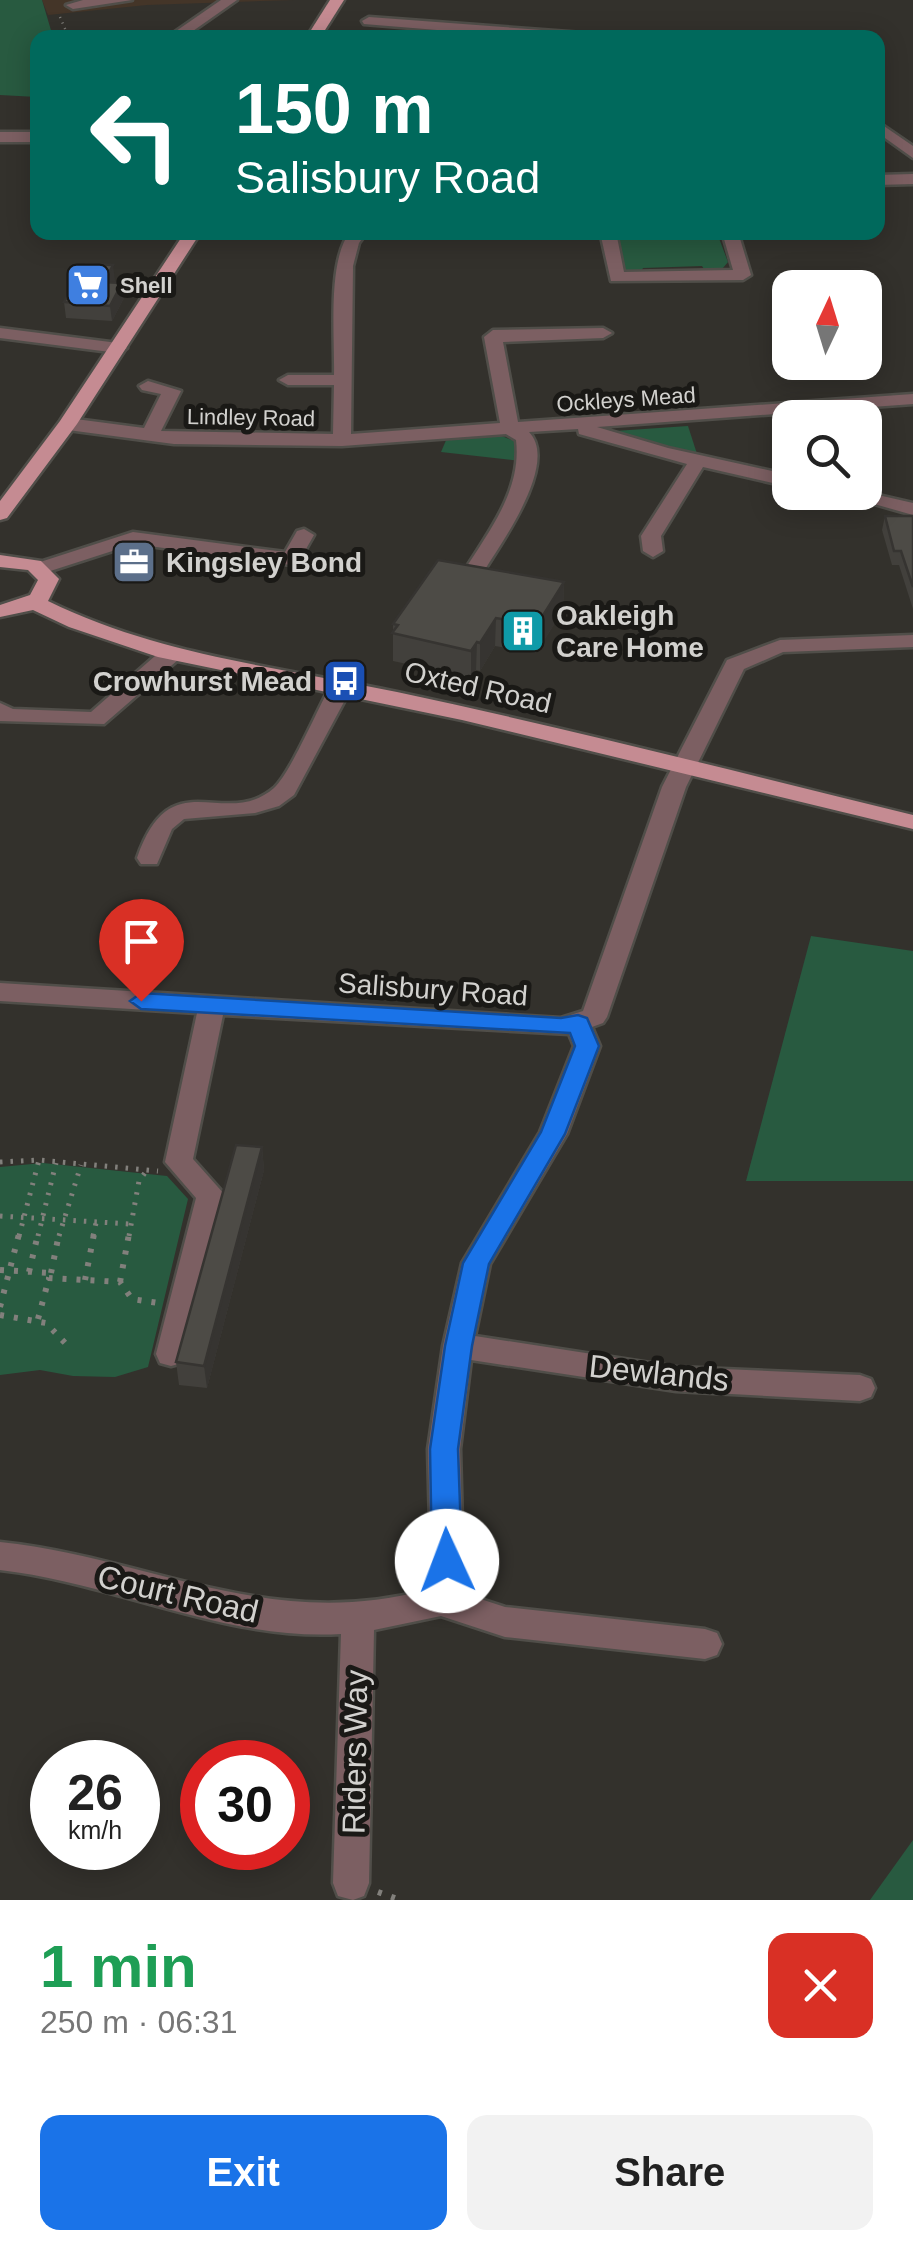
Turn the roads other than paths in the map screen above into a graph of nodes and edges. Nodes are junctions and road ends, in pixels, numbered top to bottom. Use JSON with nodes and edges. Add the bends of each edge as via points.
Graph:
{"nodes":[{"id":1,"x":125,"y":0,"type":"edge"},
{"id":2,"x":230,"y":0,"type":"edge"},
{"id":3,"x":337,"y":0,"type":"edge"},
{"id":4,"x":380,"y":0,"type":"edge"},
{"id":5,"x":73,"y":6,"type":"dead end"},
{"id":6,"x":368,"y":20,"type":"junction"},
{"id":7,"x":186,"y":30,"type":"edge"},
{"id":8,"x":318,"y":30,"type":"edge"},
{"id":9,"x":364,"y":30,"type":"edge"},
{"id":10,"x":495,"y":30,"type":"edge"},
{"id":11,"x":885,"y":131,"type":"edge"},
{"id":12,"x":0,"y":137,"type":"edge"},
{"id":13,"x":30,"y":137,"type":"edge"},
{"id":14,"x":913,"y":152,"type":"edge"},
{"id":15,"x":885,"y":180,"type":"edge"},
{"id":16,"x":913,"y":180,"type":"edge"},
{"id":17,"x":188,"y":240,"type":"edge"},
{"id":18,"x":353,"y":240,"type":"edge"},
{"id":19,"x":609,"y":240,"type":"edge"},
{"id":20,"x":732,"y":240,"type":"edge"},
{"id":21,"x":0,"y":333,"type":"edge"},
{"id":22,"x":603,"y":333,"type":"dead end"},
{"id":23,"x":118,"y":348,"type":"junction"},
{"id":24,"x":288,"y":380,"type":"dead end"},
{"id":25,"x":343,"y":380,"type":"junction"},
{"id":26,"x":148,"y":386,"type":"dead end"},
{"id":27,"x":913,"y":400,"type":"edge"},
{"id":28,"x":68,"y":424,"type":"junction"},
{"id":29,"x":571,"y":425,"type":"junction"},
{"id":30,"x":510,"y":428,"type":"junction"},
{"id":31,"x":150,"y":435,"type":"junction"},
{"id":32,"x":342,"y":440,"type":"junction"},
{"id":33,"x":698,"y":461,"type":"junction"},
{"id":34,"x":772,"y":477,"type":"edge"},
{"id":35,"x":882,"y":502,"type":"edge"},
{"id":36,"x":913,"y":509,"type":"edge"},
{"id":37,"x":0,"y":514,"type":"edge"},
{"id":38,"x":304,"y":535,"type":"dead end"},
{"id":39,"x":653,"y":551,"type":"dead end"},
{"id":40,"x":0,"y":561,"type":"edge"},
{"id":41,"x":41,"y":568,"type":"junction"},
{"id":42,"x":474,"y":571,"type":"edge"},
{"id":43,"x":34,"y":602,"type":"junction"},
{"id":44,"x":0,"y":611,"type":"edge"},
{"id":45,"x":913,"y":641,"type":"edge"},
{"id":46,"x":171,"y":654,"type":"junction"},
{"id":47,"x":341,"y":687,"type":"junction"},
{"id":48,"x":0,"y":710,"type":"edge"},
{"id":49,"x":683,"y":766,"type":"junction"},
{"id":50,"x":913,"y":822,"type":"edge"},
{"id":51,"x":149,"y":858,"type":"dead end"},
{"id":52,"x":0,"y":992,"type":"edge"},
{"id":53,"x":212,"y":1005,"type":"junction"},
{"id":54,"x":578,"y":1024,"type":"junction"},
{"id":55,"x":458,"y":1346,"type":"junction"},
{"id":56,"x":171,"y":1354,"type":"dead end"},
{"id":57,"x":860,"y":1388,"type":"dead end"},
{"id":58,"x":0,"y":1556,"type":"edge"},
{"id":59,"x":441,"y":1602,"type":"junction"},
{"id":60,"x":358,"y":1620,"type":"junction"},
{"id":61,"x":705,"y":1644,"type":"dead end"},
{"id":62,"x":352,"y":1884,"type":"dead end"}],
"edges":[{"from":1,"to":5,"type":"street"},
{"from":2,"to":7,"type":"street"},
{"from":3,"to":8,"type":"main road"},
{"from":4,"to":6,"type":"street"},
{"from":6,"to":9,"type":"street"},
{"from":6,"to":10,"type":"street"},
{"from":11,"to":14,"type":"street"},
{"from":12,"to":13,"type":"street"},
{"from":15,"to":16,"type":"street"},
{"from":17,"to":23,"type":"main road"},
{"from":18,"to":25,"type":"street","name":"Lindley Road","via":[[345,266]]},
{"from":19,"to":20,"type":"street","via":[[616,277],[743,275]]},
{"from":21,"to":23,"type":"street"},
{"from":22,"to":30,"type":"street","via":[[493,336]]},
{"from":23,"to":28,"type":"main road"},
{"from":24,"to":25,"type":"street"},
{"from":25,"to":32,"type":"street","name":"Lindley Road"},
{"from":26,"to":31,"type":"street","via":[[172,390]]},
{"from":27,"to":29,"type":"street","name":"Ockleys Mead"},
{"from":28,"to":31,"type":"street","name":"Lindley Road"},
{"from":28,"to":37,"type":"main road"},
{"from":29,"to":30,"type":"street","name":"Ockleys Mead"},
{"from":29,"to":33,"type":"street"},
{"from":30,"to":32,"type":"street","name":"Ockleys Mead"},
{"from":30,"to":42,"type":"street","via":[[525,438],[530,456]]},
{"from":31,"to":32,"type":"street","name":"Lindley Road"},
{"from":33,"to":34,"type":"street"},
{"from":33,"to":39,"type":"street","via":[[652,536]]},
{"from":35,"to":36,"type":"street"},
{"from":38,"to":41,"type":"street","via":[[290,560],[133,538]]},
{"from":40,"to":41,"type":"main road"},
{"from":41,"to":43,"type":"main road","via":[[48,586]]},
{"from":43,"to":44,"type":"main road"},
{"from":43,"to":46,"type":"main road","name":"Oxted Road","via":[[90,631]]},
{"from":45,"to":49,"type":"street","via":[[780,646],[735,665]]},
{"from":46,"to":47,"type":"main road","name":"Oxted Road"},
{"from":46,"to":48,"type":"street","via":[[96,719],[7,716]]},
{"from":47,"to":49,"type":"main road","name":"Oxted Road"},
{"from":47,"to":51,"type":"street","via":[[273,803],[172,816]]},
{"from":49,"to":50,"type":"main road","name":"Oxted Road"},
{"from":49,"to":54,"type":"street","via":[[594,1017]]},
{"from":52,"to":53,"type":"street","name":"Salisbury Road"},
{"from":53,"to":54,"type":"street","name":"Salisbury Road"},
{"from":53,"to":56,"type":"street","via":[[178,1162],[211,1194]]},
{"from":54,"to":55,"type":"street","via":[[587,1046],[553,1134],[476,1263]]},
{"from":55,"to":57,"type":"street","name":"Dewlands","via":[[676,1379]]},
{"from":55,"to":59,"type":"street","via":[[444,1449],[447,1561]]},
{"from":58,"to":60,"type":"street","name":"Court Road","via":[[261,1615]]},
{"from":59,"to":60,"type":"street"},
{"from":59,"to":61,"type":"street","via":[[506,1622]]},
{"from":60,"to":62,"type":"street","name":"Riders Way"}]}
